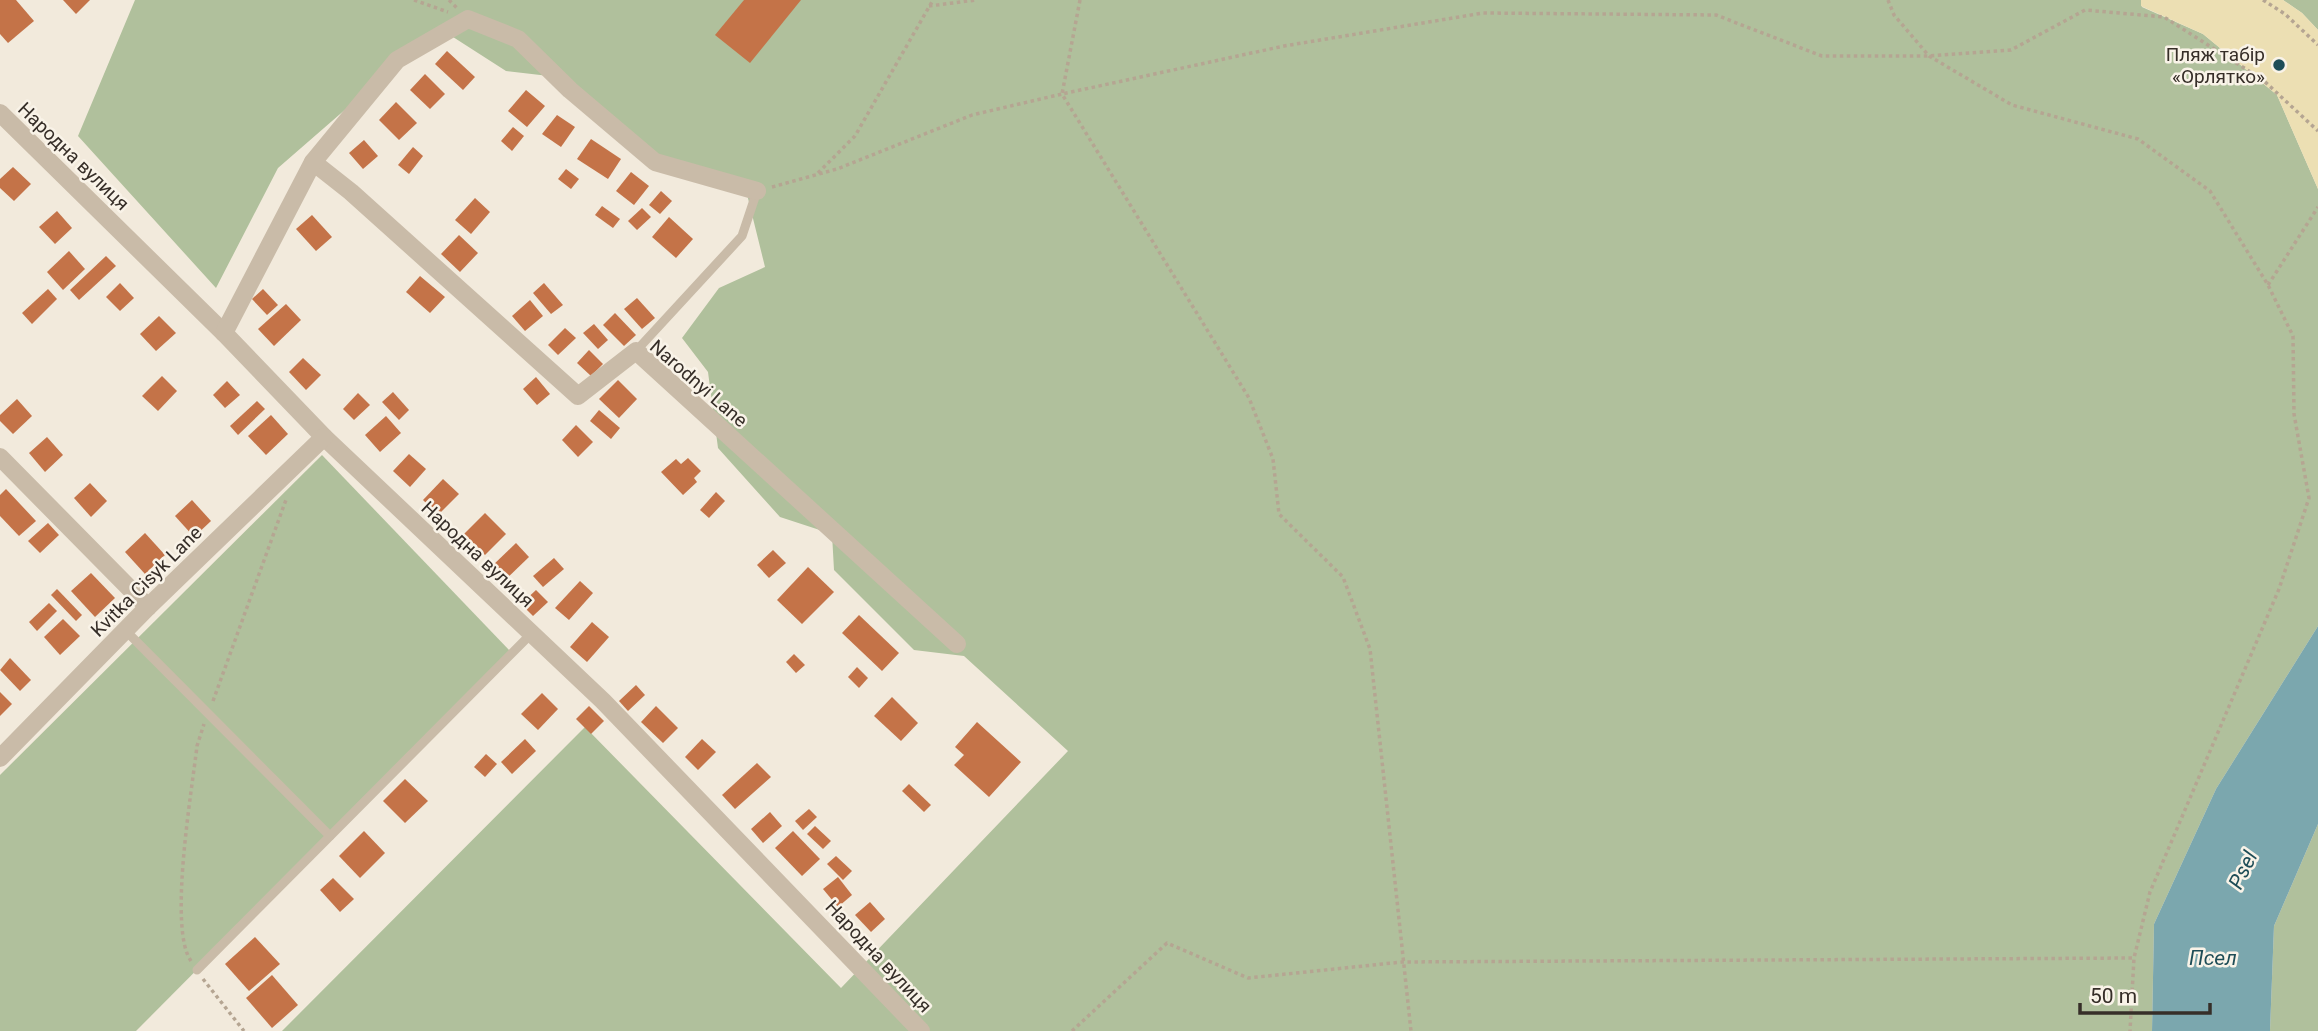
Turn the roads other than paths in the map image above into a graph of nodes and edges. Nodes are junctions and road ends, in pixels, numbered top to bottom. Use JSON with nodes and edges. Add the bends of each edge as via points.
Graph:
{"nodes":[{"id":1,"x":0,"y":113,"type":"edge"},
{"id":2,"x":313,"y":162,"type":"junction"},
{"id":3,"x":757,"y":191,"type":"joint"},
{"id":4,"x":224,"y":333,"type":"junction"},
{"id":5,"x":636,"y":351,"type":"junction"},
{"id":6,"x":324,"y":437,"type":"junction"},
{"id":7,"x":0,"y":457,"type":"edge"},
{"id":8,"x":148,"y":607,"type":"junction"},
{"id":9,"x":125,"y":631,"type":"junction"},
{"id":10,"x":532,"y":633,"type":"junction"},
{"id":11,"x":957,"y":644,"type":"dead end"},
{"id":12,"x":0,"y":758,"type":"edge"},
{"id":13,"x":330,"y":836,"type":"junction"},
{"id":14,"x":197,"y":970,"type":"road end"},
{"id":15,"x":921,"y":1031,"type":"edge"}],
"edges":[{"from":1,"to":4,"type":"street","name":"Народна вулиця"},
{"from":2,"to":3,"type":"street","via":[[397,60],[468,19],[518,39],[655,162]]},
{"from":2,"to":4,"type":"street"},
{"from":2,"to":5,"type":"street","name":"Narodnyi Lane","via":[[578,396]]},
{"from":3,"to":5,"type":"lane","via":[[742,236]]},
{"from":4,"to":6,"type":"street","name":"Народна вулиця"},
{"from":5,"to":11,"type":"street","name":"Narodnyi Lane"},
{"from":6,"to":8,"type":"street","name":"Kvitka Cisyk Lane"},
{"from":6,"to":10,"type":"street","name":"Народна вулиця"},
{"from":7,"to":8,"type":"street"},
{"from":8,"to":9,"type":"street","name":"Kvitka Cisyk Lane"},
{"from":9,"to":12,"type":"street","name":"Kvitka Cisyk Lane"},
{"from":9,"to":13,"type":"lane"},
{"from":10,"to":13,"type":"lane"},
{"from":10,"to":15,"type":"street","name":"Народна вулиця"},
{"from":13,"to":14,"type":"lane"}]}
